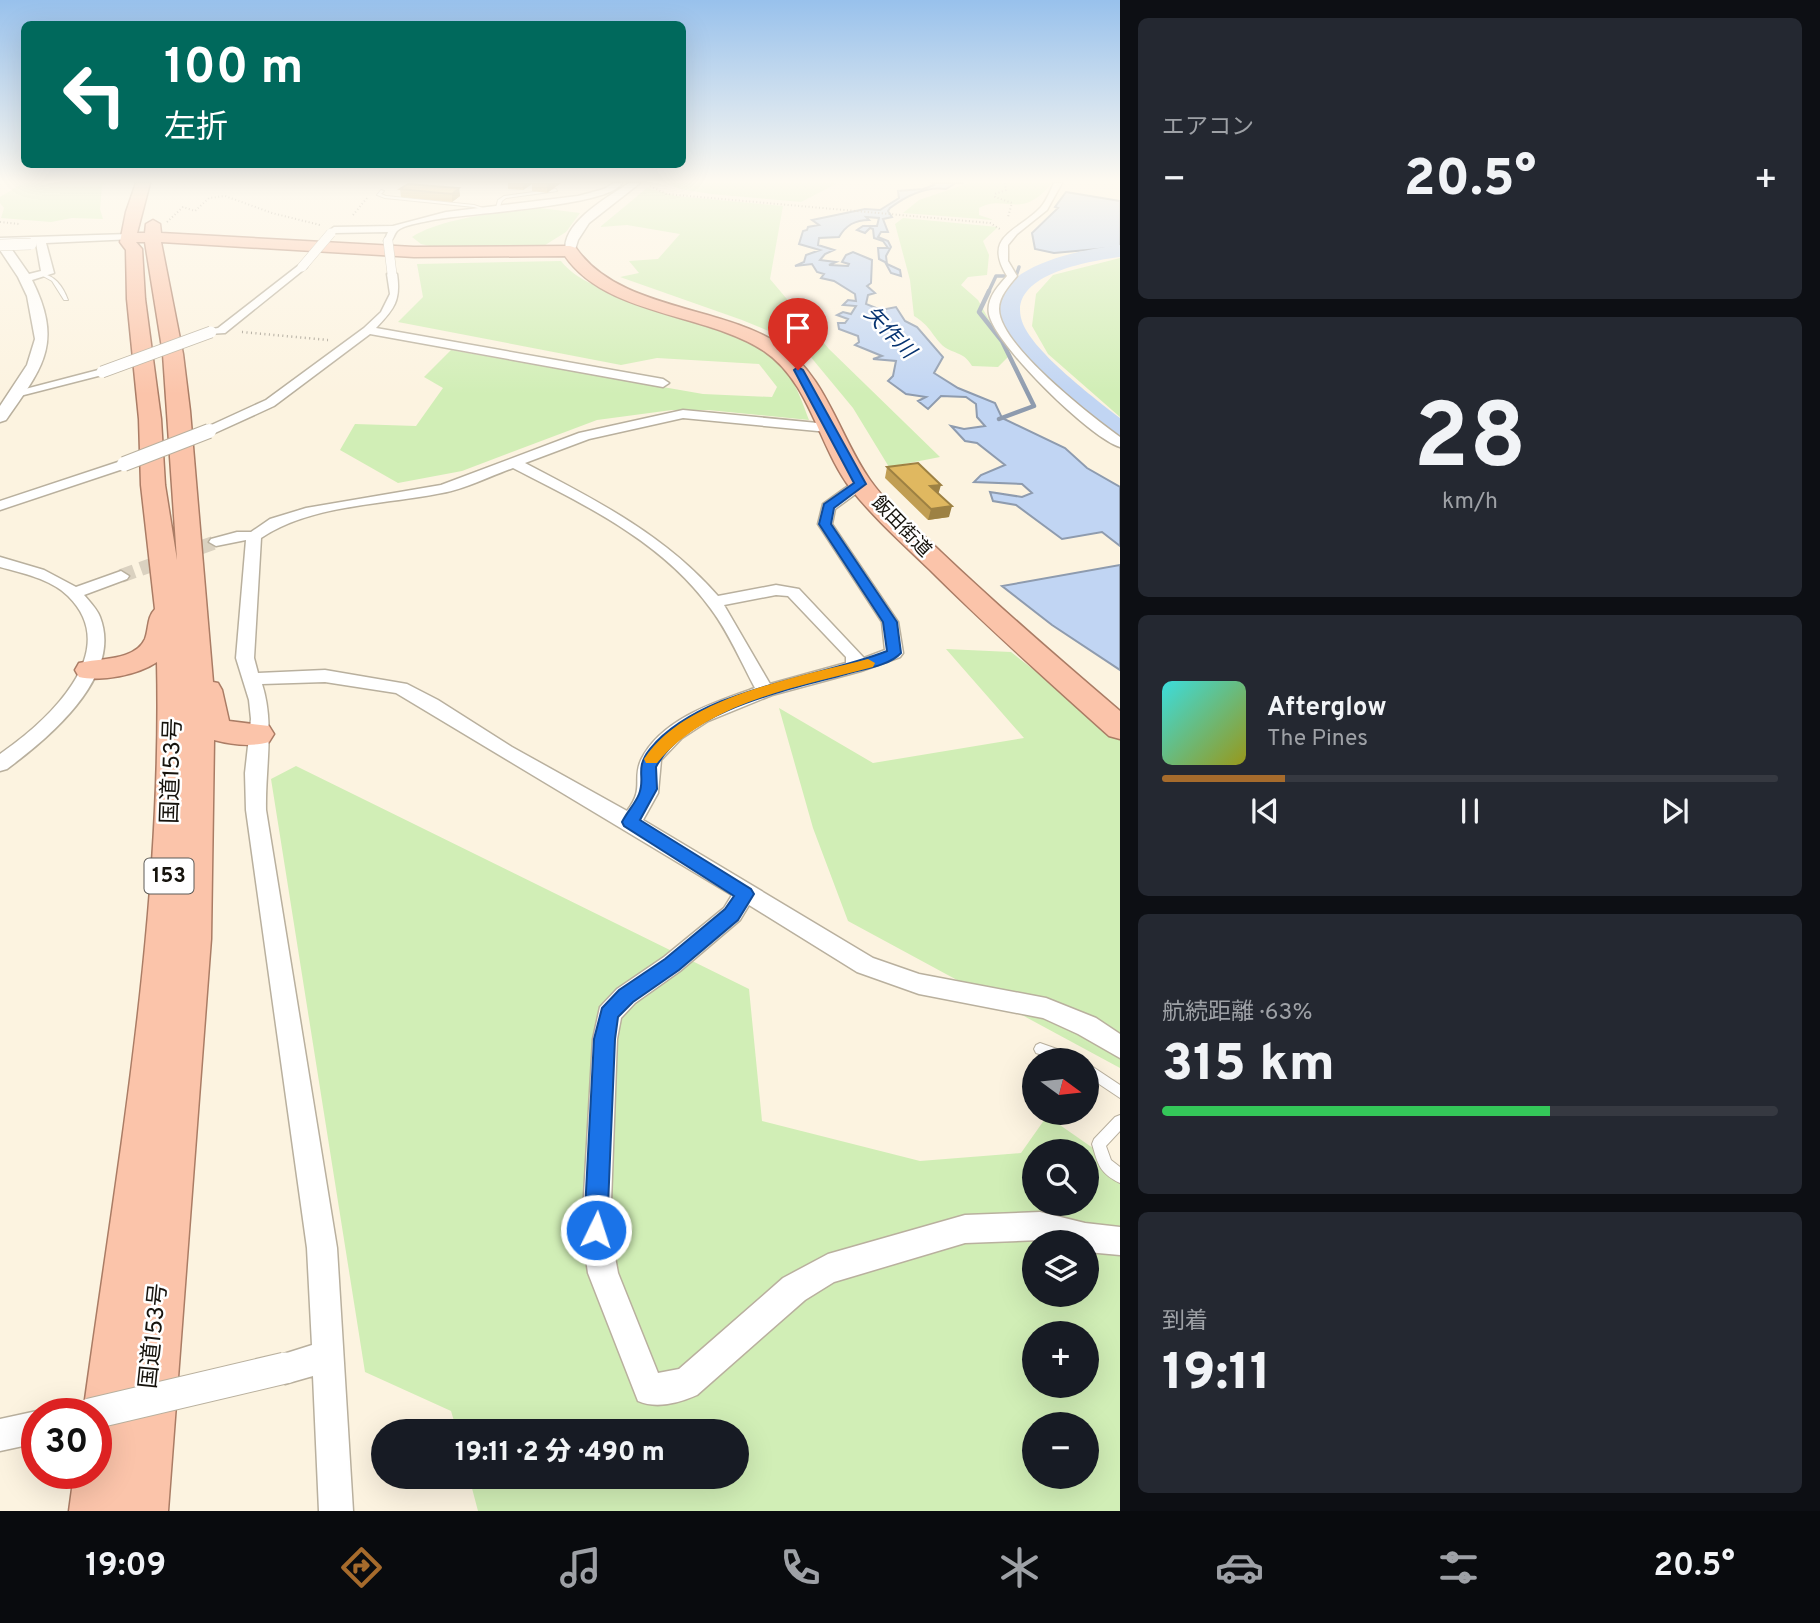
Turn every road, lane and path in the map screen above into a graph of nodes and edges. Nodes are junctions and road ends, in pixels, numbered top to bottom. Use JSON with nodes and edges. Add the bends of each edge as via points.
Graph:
{"nodes":[{"id":1,"x":570,"y":253,"type":"edge"},
{"id":2,"x":6,"y":254,"type":"edge"},
{"id":3,"x":41,"y":254,"type":"edge"},
{"id":4,"x":134,"y":254,"type":"edge"},
{"id":5,"x":149,"y":254,"type":"edge"},
{"id":6,"x":313,"y":254,"type":"edge"},
{"id":7,"x":385,"y":254,"type":"edge"},
{"id":8,"x":390,"y":254,"type":"edge"},
{"id":9,"x":544,"y":254,"type":"edge"},
{"id":10,"x":1002,"y":254,"type":"edge"},
{"id":11,"x":45,"y":275,"type":"junction"},
{"id":12,"x":26,"y":278,"type":"junction"},
{"id":13,"x":66,"y":299,"type":"dead end"},
{"id":14,"x":368,"y":330,"type":"junction"},
{"id":15,"x":216,"y":332,"type":"junction"},
{"id":16,"x":349,"y":342,"type":"junction"},
{"id":17,"x":663,"y":383,"type":"dead end"},
{"id":18,"x":16,"y":393,"type":"junction"},
{"id":19,"x":0,"y":417,"type":"edge"},
{"id":20,"x":828,"y":428,"type":"junction"},
{"id":21,"x":1120,"y":443,"type":"edge"},
{"id":22,"x":514,"y":463,"type":"junction"},
{"id":23,"x":860,"y":484,"type":"junction"},
{"id":24,"x":0,"y":506,"type":"edge"},
{"id":25,"x":254,"y":536,"type":"junction"},
{"id":26,"x":216,"y":542,"type":"tunnel mouth"},
{"id":27,"x":0,"y":562,"type":"edge"},
{"id":28,"x":166,"y":566,"type":"junction"},
{"id":29,"x":121,"y":576,"type":"tunnel mouth"},
{"id":30,"x":74,"y":593,"type":"junction"},
{"id":31,"x":714,"y":602,"type":"junction"},
{"id":32,"x":197,"y":654,"type":"junction"},
{"id":33,"x":855,"y":667,"type":"junction"},
{"id":34,"x":90,"y":670,"type":"junction"},
{"id":35,"x":251,"y":678,"type":"junction"},
{"id":36,"x":765,"y":691,"type":"junction"},
{"id":37,"x":1120,"y":728,"type":"edge"},
{"id":38,"x":258,"y":734,"type":"junction"},
{"id":39,"x":175,"y":742,"type":"junction"},
{"id":40,"x":0,"y":764,"type":"edge"},
{"id":41,"x":630,"y":822,"type":"junction"},
{"id":42,"x":744,"y":894,"type":"junction"},
{"id":43,"x":1120,"y":1047,"type":"edge"},
{"id":44,"x":1099,"y":1077,"type":"edge"},
{"id":45,"x":1120,"y":1092,"type":"edge"},
{"id":46,"x":1120,"y":1121,"type":"edge"},
{"id":47,"x":1120,"y":1176,"type":"edge"},
{"id":48,"x":1120,"y":1241,"type":"edge"},
{"id":49,"x":327,"y":1357,"type":"junction"},
{"id":50,"x":285,"y":1368,"type":"joint"},
{"id":51,"x":112,"y":1409,"type":"edge"},
{"id":52,"x":21,"y":1430,"type":"edge"},
{"id":53,"x":0,"y":1435,"type":"edge"},
{"id":54,"x":99,"y":1511,"type":"edge"},
{"id":55,"x":138,"y":1511,"type":"edge"},
{"id":56,"x":336,"y":1511,"type":"edge"}],
"edges":[{"from":1,"to":20,"type":"highway","name":"飯田街道","via":[[589,274],[605,283],[774,350],[798,370]]},
{"from":2,"to":12,"type":"street"},
{"from":3,"to":11,"type":"street","via":[[49,270]]},
{"from":4,"to":28,"type":"highway","name":"国道153号","number":"153","via":[[153,485]]},
{"from":5,"to":32,"type":"highway","name":"国道153号","number":"153","via":[[173,355]]},
{"from":6,"to":15,"type":"street","bridge":true},
{"from":7,"to":9,"type":"highway"},
{"from":8,"to":14,"type":"street","bridge":true,"via":[[395,294]]},
{"from":10,"to":21,"type":"street","via":[[1012,276],[993,305],[1004,338],[1075,409]]},
{"from":11,"to":12,"type":"street"},
{"from":11,"to":13,"type":"lane"},
{"from":12,"to":18,"type":"street","via":[[37,302],[42,344]]},
{"from":14,"to":16,"type":"street"},
{"from":14,"to":17,"type":"street"},
{"from":15,"to":16,"type":"path"},
{"from":15,"to":18,"type":"street","bridge":true,"via":[[102,372]]},
{"from":16,"to":24,"type":"street","bridge":true,"via":[[270,402],[211,430]]},
{"from":18,"to":19,"type":"street"},
{"from":20,"to":22,"type":"street","via":[[683,414],[584,436]]},
{"from":20,"to":23,"type":"highway","name":"飯田街道"},
{"from":22,"to":25,"type":"street","via":[[444,489],[297,514]]},
{"from":22,"to":31,"type":"street","via":[[649,539],[671,555]]},
{"from":23,"to":33,"type":"street","via":[[828,507],[825,524],[890,622],[894,653]]},
{"from":23,"to":37,"type":"highway","name":"飯田街道","via":[[1004,627]]},
{"from":25,"to":26,"type":"street"},
{"from":25,"to":35,"type":"street","via":[[245,633]]},
{"from":27,"to":30,"type":"street"},
{"from":28,"to":34,"type":"highway","via":[[163,633],[156,648],[137,661]]},
{"from":28,"to":39,"type":"highway","name":"国道153号","number":"153"},
{"from":29,"to":30,"type":"street"},
{"from":30,"to":34,"type":"street","via":[[95,625]]},
{"from":31,"to":33,"type":"street","via":[[776,590],[793,592],[855,656]]},
{"from":31,"to":36,"type":"street"},
{"from":32,"to":38,"type":"highway","number":"153","via":[[214,726]]},
{"from":32,"to":55,"type":"highway","name":"国道153号","number":"153","via":[[191,939]]},
{"from":33,"to":36,"type":"street"},
{"from":34,"to":39,"type":"highway","via":[[140,673],[159,680]]},
{"from":34,"to":40,"type":"street","via":[[54,721]]},
{"from":35,"to":38,"type":"street","via":[[258,700]]},
{"from":35,"to":41,"type":"street","via":[[325,676],[401,688]]},
{"from":36,"to":41,"type":"street","via":[[702,716],[669,739],[648,767],[649,789]]},
{"from":38,"to":49,"type":"street","via":[[256,810],[322,1248]]},
{"from":39,"to":54,"type":"highway","name":"国道153号","number":"153","via":[[165,937],[152,1073]]},
{"from":41,"to":42,"type":"street"},
{"from":42,"to":43,"type":"street","via":[[883,972],[919,984],[1045,1008]]},
{"from":42,"to":48,"type":"street","via":[[732,914],[609,1014],[596,1230],[603,1273],[649,1390],[687,1384],[794,1289],[828,1269],[965,1229],[1040,1226]]},
{"from":44,"to":45,"type":"lane"},
{"from":46,"to":47,"type":"lane","via":[[1099,1144],[1105,1164]]},
{"from":49,"to":50,"type":"street"},
{"from":49,"to":56,"type":"street"},
{"from":50,"to":51,"type":"street","bridge":true},
{"from":52,"to":53,"type":"street"}]}
